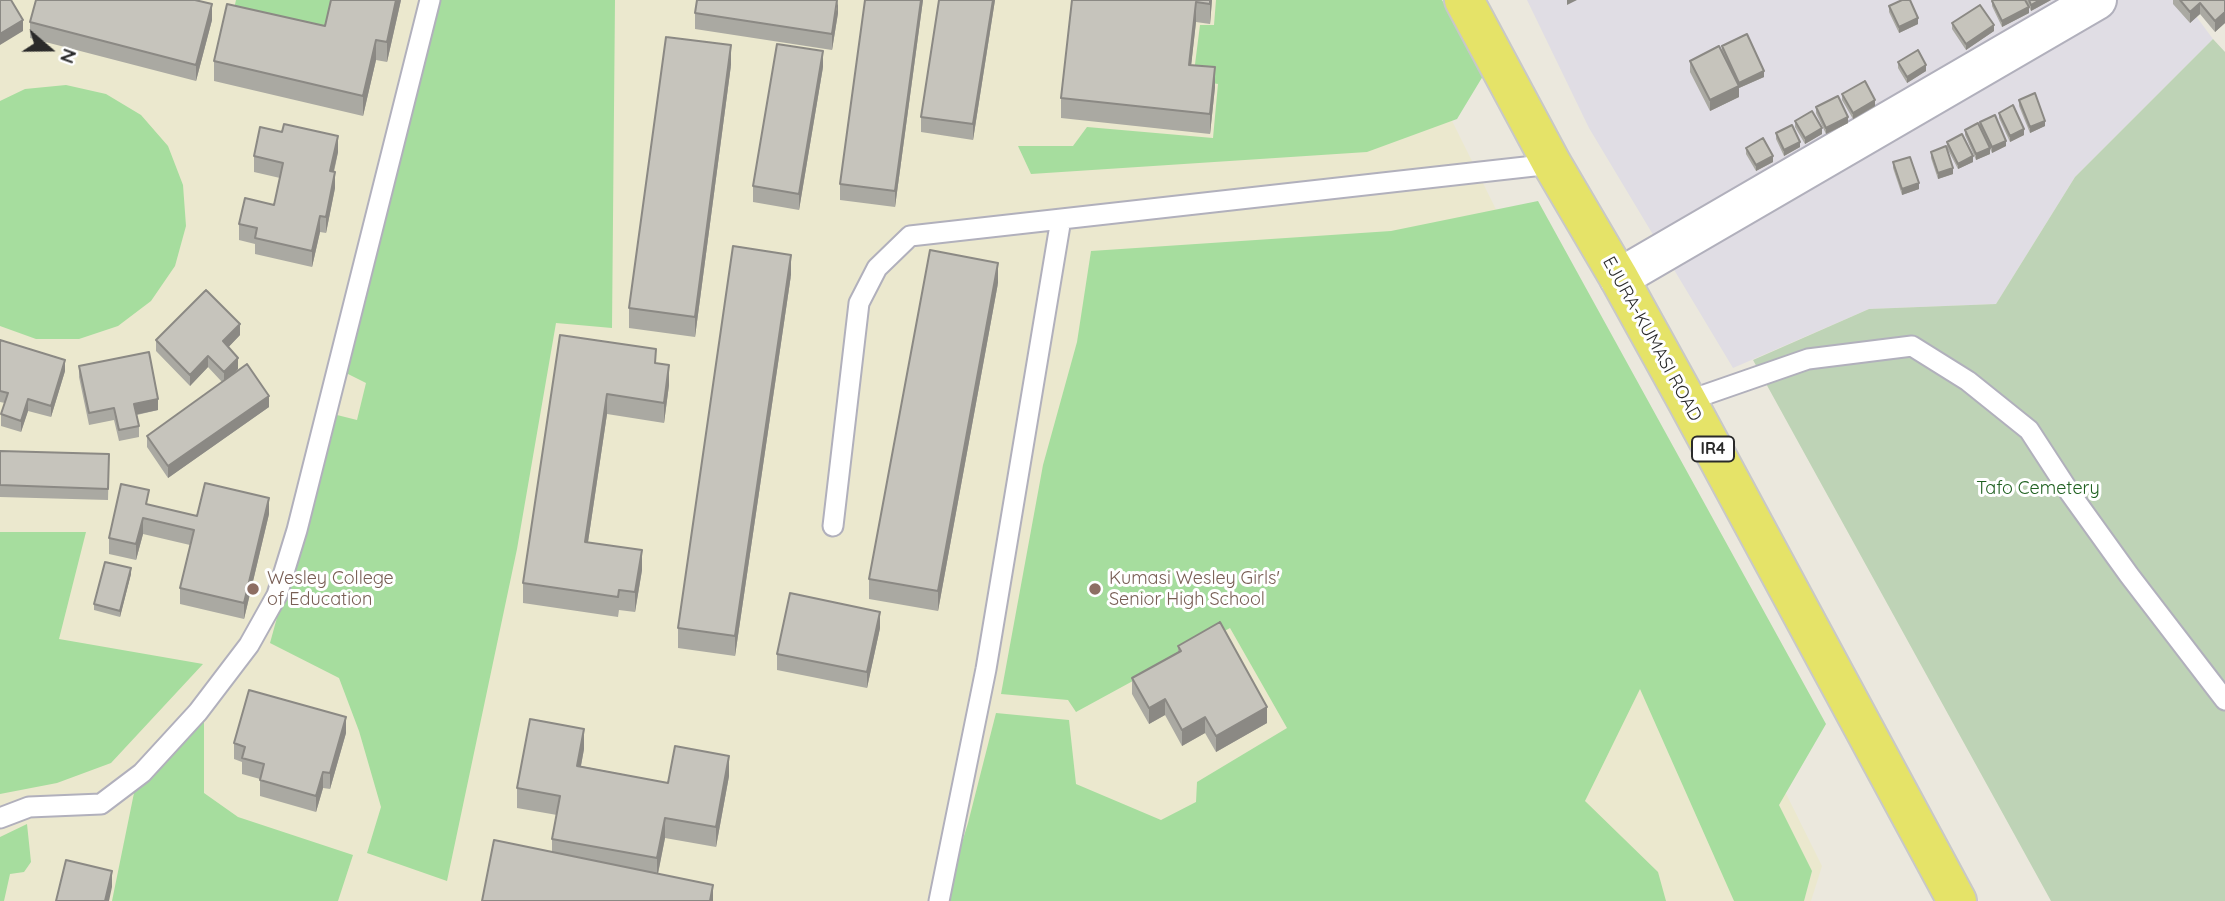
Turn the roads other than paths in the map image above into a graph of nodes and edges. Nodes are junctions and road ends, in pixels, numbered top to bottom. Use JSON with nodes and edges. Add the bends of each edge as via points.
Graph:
{"nodes":[{"id":1,"x":430,"y":0,"type":"edge"},
{"id":2,"x":1464,"y":0,"type":"edge"},
{"id":3,"x":2094,"y":1,"type":"edge"},
{"id":4,"x":1552,"y":164,"type":"junction"},
{"id":5,"x":1061,"y":219,"type":"junction"},
{"id":6,"x":1619,"y":278,"type":"junction"},
{"id":7,"x":1687,"y":401,"type":"junction"},
{"id":8,"x":833,"y":526,"type":"dead end"},
{"id":9,"x":2225,"y":700,"type":"edge"},
{"id":10,"x":0,"y":818,"type":"edge"},
{"id":11,"x":939,"y":901,"type":"edge"},
{"id":12,"x":1957,"y":901,"type":"edge"}],
"edges":[{"from":1,"to":10,"type":"lane","via":[[277,595],[228,674],[142,773],[101,804],[29,807]]},
{"from":2,"to":4,"type":"main road","name":"EJURA-KUMASI ROAD","number":"IR4"},
{"from":3,"to":6,"type":"street"},
{"from":4,"to":5,"type":"lane"},
{"from":4,"to":6,"type":"main road","name":"EJURA-KUMASI ROAD","number":"IR4"},
{"from":5,"to":8,"type":"lane","via":[[910,236],[877,268],[859,303]]},
{"from":5,"to":11,"type":"lane","via":[[986,669]]},
{"from":6,"to":7,"type":"main road","name":"EJURA-KUMASI ROAD","number":"IR4"},
{"from":7,"to":9,"type":"lane","via":[[1808,359],[1912,346],[1968,381],[2029,430],[2129,575]]},
{"from":7,"to":12,"type":"main road","name":"EJURA-KUMASI ROAD","number":"IR4"}]}
